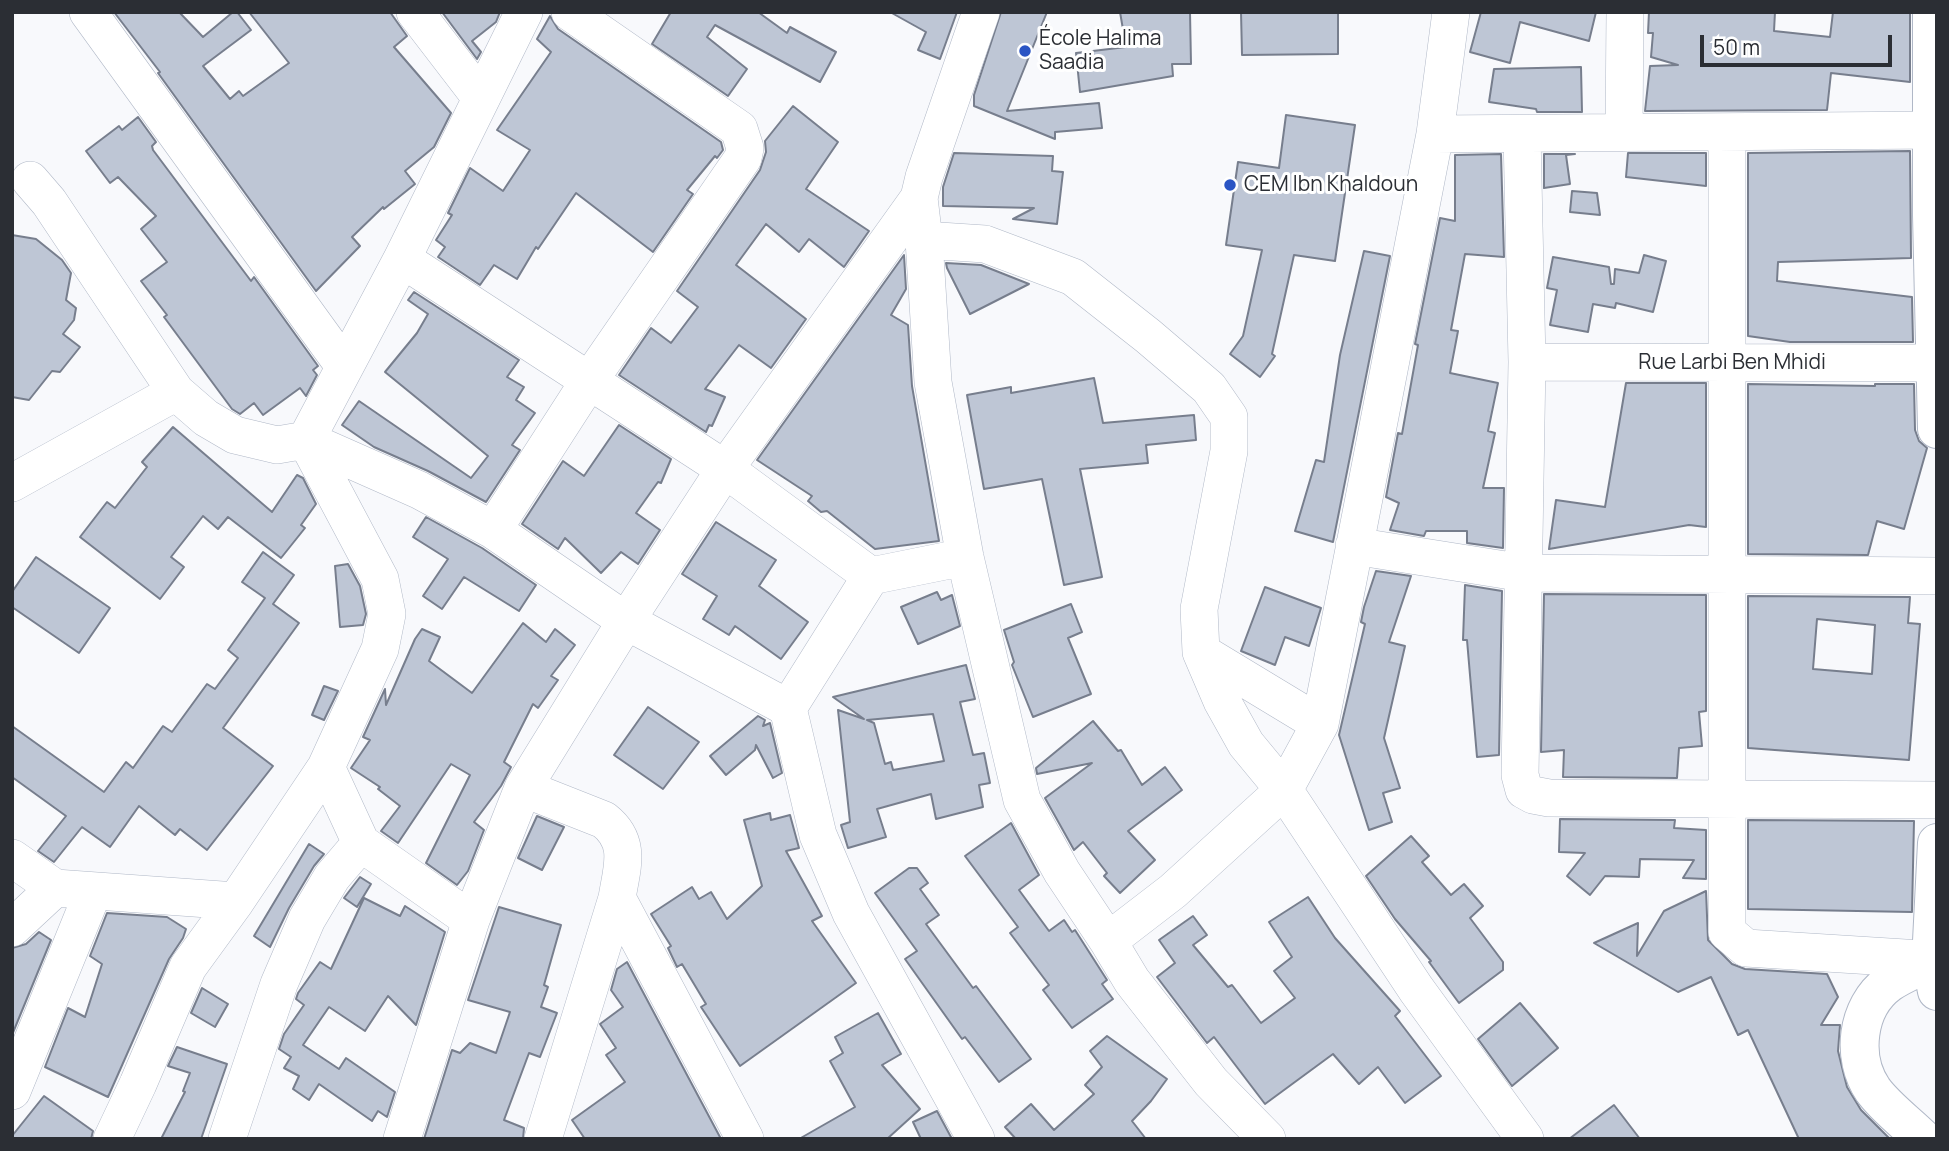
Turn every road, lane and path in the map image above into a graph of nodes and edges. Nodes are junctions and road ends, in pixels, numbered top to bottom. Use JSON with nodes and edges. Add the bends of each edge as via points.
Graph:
{"nodes":[{"id":1,"x":88,"y":12,"type":"edge"},
{"id":2,"x":415,"y":12,"type":"edge"},
{"id":3,"x":524,"y":12,"type":"edge"},
{"id":4,"x":570,"y":12,"type":"edge"},
{"id":5,"x":981,"y":12,"type":"edge"},
{"id":6,"x":1451,"y":12,"type":"edge"},
{"id":7,"x":1625,"y":12,"type":"edge"},
{"id":8,"x":1932,"y":12,"type":"edge"},
{"id":9,"x":481,"y":98,"type":"junction"},
{"id":10,"x":1934,"y":130,"type":"edge"},
{"id":11,"x":1727,"y":132,"type":"junction"},
{"id":12,"x":1624,"y":133,"type":"junction"},
{"id":13,"x":1522,"y":134,"type":"junction"},
{"id":14,"x":1435,"y":135,"type":"junction"},
{"id":15,"x":30,"y":180,"type":"dead end"},
{"id":16,"x":919,"y":198,"type":"junction"},
{"id":17,"x":1934,"y":215,"type":"edge"},
{"id":18,"x":924,"y":240,"type":"junction"},
{"id":19,"x":402,"y":259,"type":"junction"},
{"id":20,"x":1527,"y":362,"type":"junction"},
{"id":21,"x":1936,"y":363,"type":"edge"},
{"id":22,"x":1727,"y":364,"type":"junction"},
{"id":23,"x":344,"y":366,"type":"junction"},
{"id":24,"x":590,"y":381,"type":"junction"},
{"id":25,"x":176,"y":391,"type":"junction"},
{"id":26,"x":1937,"y":429,"type":"edge"},
{"id":27,"x":306,"y":440,"type":"junction"},
{"id":28,"x":725,"y":469,"type":"junction"},
{"id":29,"x":12,"y":483,"type":"edge"},
{"id":30,"x":493,"y":530,"type":"junction"},
{"id":31,"x":1354,"y":546,"type":"junction"},
{"id":32,"x":965,"y":557,"type":"junction"},
{"id":33,"x":1524,"y":573,"type":"junction"},
{"id":34,"x":1727,"y":574,"type":"junction"},
{"id":35,"x":872,"y":576,"type":"junction"},
{"id":36,"x":1937,"y":576,"type":"edge"},
{"id":37,"x":626,"y":621,"type":"junction"},
{"id":38,"x":1201,"y":652,"type":"junction"},
{"id":39,"x":788,"y":708,"type":"junction"},
{"id":40,"x":1320,"y":724,"type":"junction"},
{"id":41,"x":326,"y":767,"type":"junction"},
{"id":42,"x":523,"y":788,"type":"junction"},
{"id":43,"x":1284,"y":790,"type":"junction"},
{"id":44,"x":1727,"y":800,"type":"junction"},
{"id":45,"x":1937,"y":800,"type":"edge"},
{"id":46,"x":361,"y":843,"type":"junction"},
{"id":47,"x":1937,"y":843,"type":"edge"},
{"id":48,"x":12,"y":858,"type":"edge"},
{"id":49,"x":55,"y":888,"type":"junction"},
{"id":50,"x":93,"y":892,"type":"junction"},
{"id":51,"x":617,"y":898,"type":"junction"},
{"id":52,"x":236,"y":901,"type":"junction"},
{"id":53,"x":471,"y":920,"type":"junction"},
{"id":54,"x":12,"y":928,"type":"edge"},
{"id":55,"x":1108,"y":941,"type":"junction"},
{"id":56,"x":1935,"y":971,"type":"edge"},
{"id":57,"x":12,"y":1091,"type":"edge"},
{"id":58,"x":974,"y":1138,"type":"edge"},
{"id":59,"x":112,"y":1139,"type":"edge"},
{"id":60,"x":226,"y":1139,"type":"edge"},
{"id":61,"x":402,"y":1139,"type":"edge"},
{"id":62,"x":543,"y":1139,"type":"edge"},
{"id":63,"x":744,"y":1139,"type":"edge"},
{"id":64,"x":1267,"y":1139,"type":"edge"},
{"id":65,"x":1525,"y":1139,"type":"edge"},
{"id":66,"x":1923,"y":1139,"type":"edge"}],
"edges":[{"from":1,"to":23,"type":"street"},
{"from":2,"to":9,"type":"street"},
{"from":3,"to":9,"type":"street"},
{"from":4,"to":24,"type":"street","via":[[739,129],[745,148],[743,158]]},
{"from":5,"to":16,"type":"street"},
{"from":6,"to":14,"type":"street"},
{"from":7,"to":12,"type":"street"},
{"from":8,"to":10,"type":"main road"},
{"from":9,"to":19,"type":"street"},
{"from":10,"to":11,"type":"street"},
{"from":10,"to":17,"type":"main road"},
{"from":11,"to":12,"type":"street"},
{"from":11,"to":22,"type":"street"},
{"from":12,"to":13,"type":"street"},
{"from":13,"to":14,"type":"street"},
{"from":13,"to":20,"type":"street"},
{"from":14,"to":31,"type":"street"},
{"from":15,"to":25,"type":"street"},
{"from":16,"to":18,"type":"street"},
{"from":16,"to":28,"type":"street"},
{"from":17,"to":21,"type":"main road"},
{"from":18,"to":32,"type":"street","via":[[933,382]]},
{"from":18,"to":38,"type":"street","via":[[985,244],[1073,277],[1209,388],[1229,417],[1229,451],[1199,609]]},
{"from":19,"to":23,"type":"street"},
{"from":19,"to":24,"type":"street"},
{"from":20,"to":22,"type":"street","name":"Rue Larbi Ben Mhidi"},
{"from":20,"to":33,"type":"street"},
{"from":21,"to":22,"type":"street","name":"Rue Larbi Ben Mhidi"},
{"from":21,"to":26,"type":"main road"},
{"from":22,"to":34,"type":"street"},
{"from":23,"to":27,"type":"street"},
{"from":24,"to":28,"type":"street"},
{"from":24,"to":30,"type":"street"},
{"from":25,"to":27,"type":"street","via":[[206,418],[235,435],[277,445]]},
{"from":25,"to":29,"type":"street"},
{"from":27,"to":30,"type":"street","via":[[419,490]]},
{"from":27,"to":41,"type":"street","via":[[380,579],[387,614],[380,649]]},
{"from":28,"to":35,"type":"street"},
{"from":28,"to":37,"type":"street"},
{"from":30,"to":37,"type":"street"},
{"from":31,"to":33,"type":"street"},
{"from":31,"to":40,"type":"street"},
{"from":32,"to":35,"type":"street"},
{"from":32,"to":55,"type":"street","via":[[1022,800]]},
{"from":33,"to":34,"type":"street"},
{"from":33,"to":44,"type":"street","via":[[1520,775],[1524,790],[1549,798]]},
{"from":34,"to":36,"type":"street"},
{"from":34,"to":44,"type":"street"},
{"from":35,"to":39,"type":"street"},
{"from":37,"to":39,"type":"street"},
{"from":37,"to":42,"type":"street"},
{"from":38,"to":40,"type":"street"},
{"from":38,"to":43,"type":"street","via":[[1247,744]]},
{"from":39,"to":58,"type":"street","via":[[818,835],[850,913]]},
{"from":40,"to":43,"type":"street"},
{"from":41,"to":46,"type":"street"},
{"from":41,"to":52,"type":"street"},
{"from":42,"to":51,"type":"street","via":[[614,828],[622,842],[623,858]]},
{"from":42,"to":53,"type":"street"},
{"from":43,"to":55,"type":"street","via":[[1173,891]]},
{"from":43,"to":65,"type":"street","via":[[1416,989]]},
{"from":44,"to":45,"type":"street"},
{"from":44,"to":56,"type":"street","via":[[1727,932],[1746,948]]},
{"from":46,"to":53,"type":"street"},
{"from":46,"to":60,"type":"street","via":[[332,877],[307,919],[279,984]]},
{"from":47,"to":56,"type":"main road"},
{"from":48,"to":49,"type":"street"},
{"from":49,"to":50,"type":"street"},
{"from":49,"to":54,"type":"street"},
{"from":50,"to":52,"type":"street"},
{"from":50,"to":57,"type":"street"},
{"from":51,"to":62,"type":"street"},
{"from":51,"to":63,"type":"street"},
{"from":52,"to":59,"type":"street","via":[[188,967]]},
{"from":53,"to":61,"type":"street"},
{"from":55,"to":64,"type":"street","via":[[1169,1030],[1211,1082]]},
{"from":56,"to":66,"type":"main road","via":[[1888,984],[1869,1007],[1860,1037],[1862,1065],[1874,1091]]}]}
